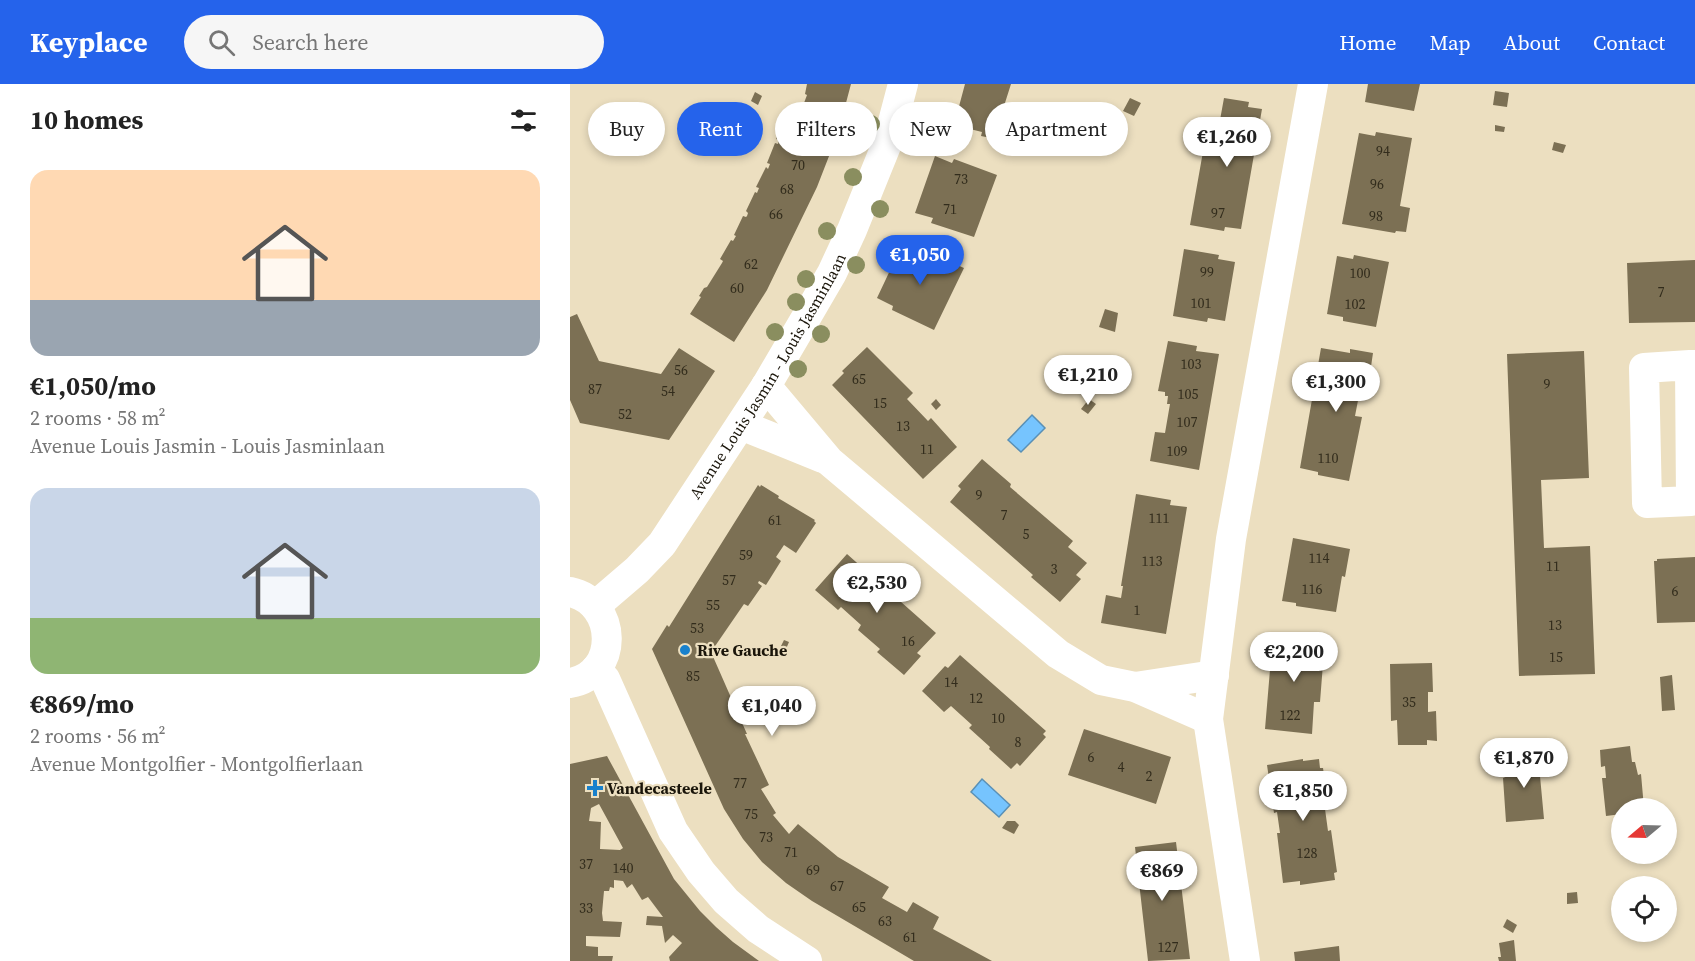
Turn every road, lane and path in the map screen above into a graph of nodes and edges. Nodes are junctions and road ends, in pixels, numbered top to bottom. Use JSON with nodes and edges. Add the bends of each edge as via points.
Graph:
{"nodes":[{"id":1,"x":903,"y":84,"type":"edge"},
{"id":2,"x":1313,"y":84,"type":"edge"},
{"id":3,"x":766,"y":386,"type":"junction"},
{"id":4,"x":741,"y":425,"type":"junction"},
{"id":5,"x":829,"y":461,"type":"junction"},
{"id":6,"x":583,"y":599,"type":"edge"},
{"id":7,"x":596,"y":669,"type":"junction"},
{"id":8,"x":1214,"y":675,"type":"junction"},
{"id":9,"x":570,"y":684,"type":"edge"},
{"id":10,"x":1135,"y":687,"type":"junction"},
{"id":11,"x":1208,"y":719,"type":"junction"},
{"id":12,"x":1243,"y":958,"type":"edge"},
{"id":13,"x":807,"y":961,"type":"edge"}],
"edges":[{"from":1,"to":3,"type":"street","name":"Avenue Louis Jasmin - Louis Jasminlaan","via":[[888,141],[852,230],[832,273]]},
{"from":2,"to":8,"type":"street","via":[[1231,539]]},
{"from":3,"to":4,"type":"street","name":"Avenue Louis Jasmin - Louis Jasminlaan"},
{"from":3,"to":5,"type":"street"},
{"from":4,"to":5,"type":"street"},
{"from":4,"to":6,"type":"street","name":"Avenue Louis Jasmin - Louis Jasminlaan","via":[[662,544],[637,570]]},
{"from":5,"to":10,"type":"street","via":[[1058,654],[1101,680]]},
{"from":6,"to":7,"type":"street","via":[[603,617],[607,630],[608,645]]},
{"from":7,"to":9,"type":"street"},
{"from":7,"to":13,"type":"street","via":[[605,679],[673,831],[701,872],[758,929]]},
{"from":8,"to":10,"type":"street"},
{"from":8,"to":11,"type":"street"},
{"from":10,"to":11,"type":"street"},
{"from":11,"to":12,"type":"street"}]}
